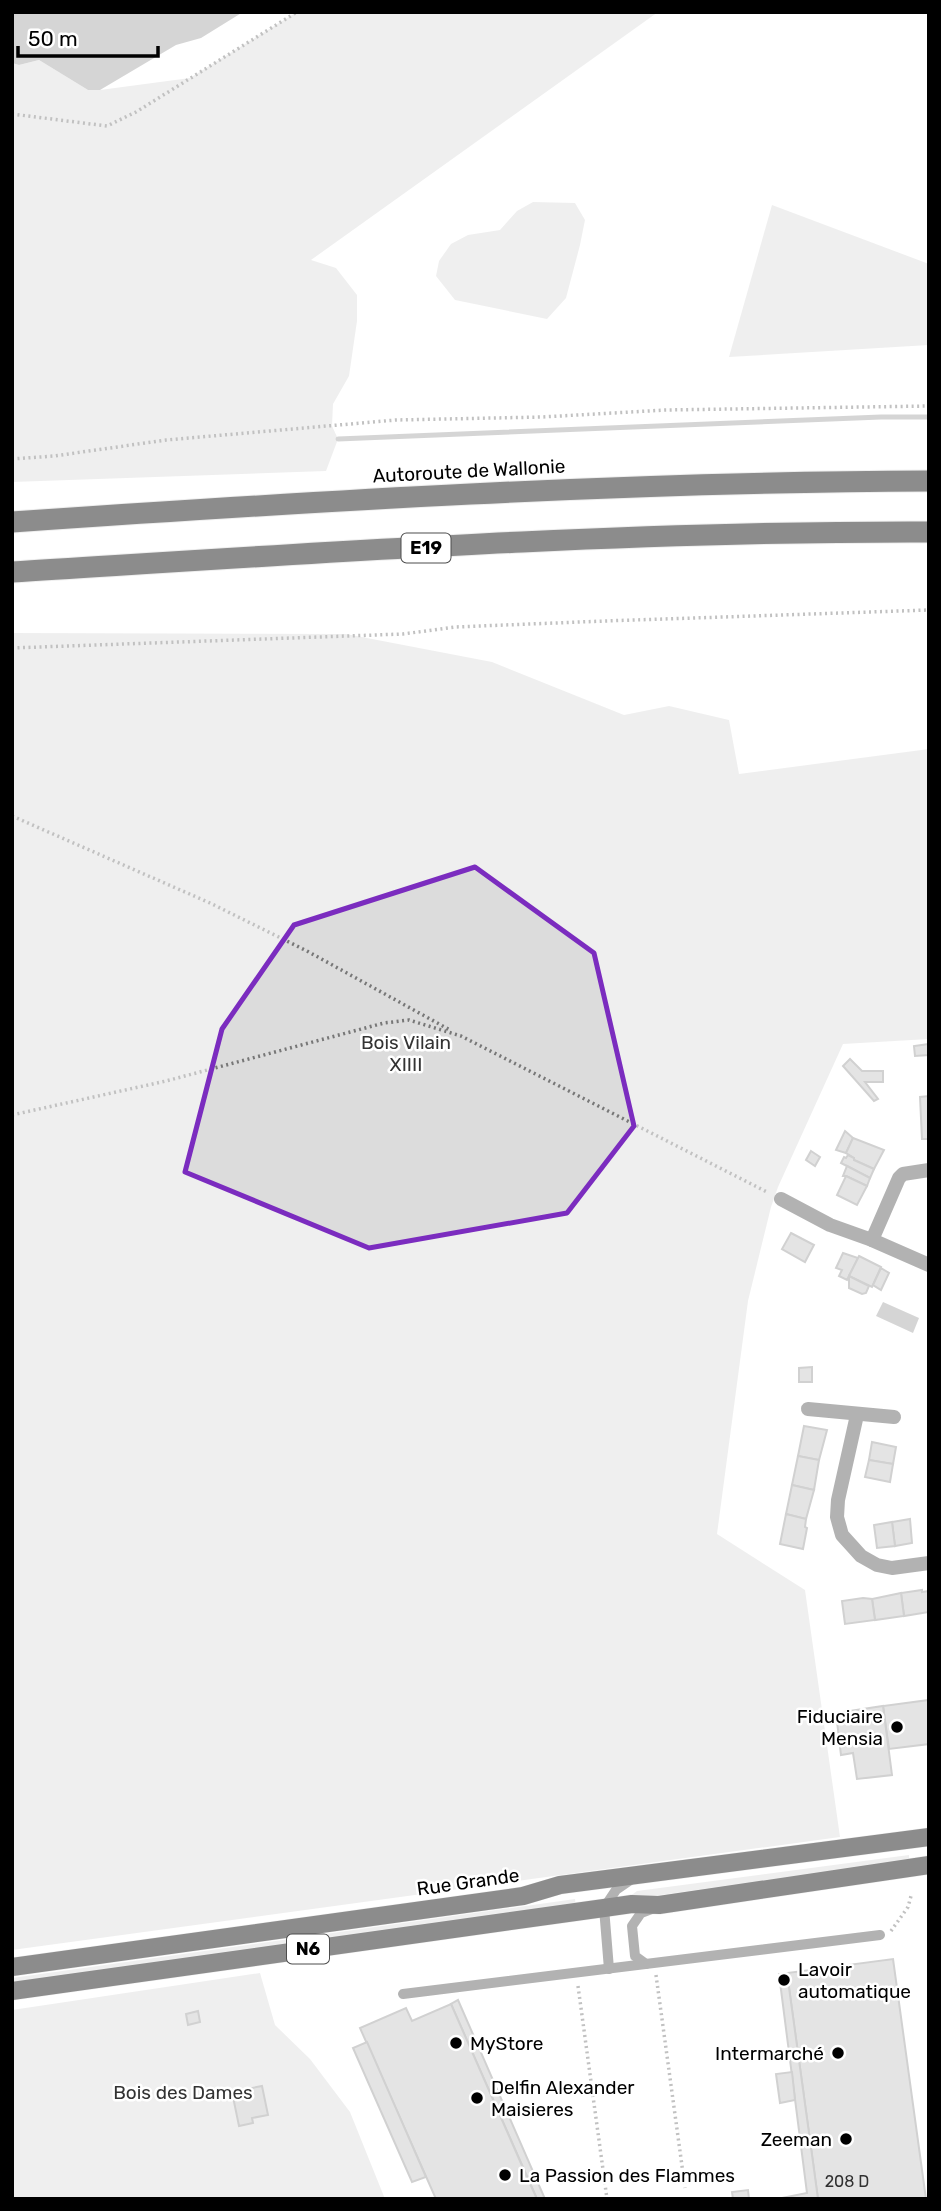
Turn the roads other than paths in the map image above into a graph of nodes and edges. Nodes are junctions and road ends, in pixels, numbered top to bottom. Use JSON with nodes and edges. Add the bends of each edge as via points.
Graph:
{"nodes":[{"id":1,"x":929,"y":481,"type":"edge"},
{"id":2,"x":12,"y":522,"type":"edge"},
{"id":3,"x":929,"y":532,"type":"edge"},
{"id":4,"x":12,"y":572,"type":"edge"},
{"id":5,"x":929,"y":1170,"type":"edge"},
{"id":6,"x":781,"y":1199,"type":"road end"},
{"id":7,"x":872,"y":1240,"type":"junction"},
{"id":8,"x":929,"y":1265,"type":"edge"},
{"id":9,"x":808,"y":1409,"type":"dead end"},
{"id":10,"x":857,"y":1415,"type":"junction"},
{"id":11,"x":894,"y":1417,"type":"dead end"},
{"id":12,"x":929,"y":1563,"type":"edge"},
{"id":13,"x":929,"y":1837,"type":"edge"},
{"id":14,"x":929,"y":1865,"type":"edge"},
{"id":15,"x":638,"y":1875,"type":"junction"},
{"id":16,"x":659,"y":1905,"type":"junction"},
{"id":17,"x":604,"y":1908,"type":"junction"},
{"id":18,"x":880,"y":1935,"type":"road end"},
{"id":19,"x":650,"y":1964,"type":"junction"},
{"id":20,"x":12,"y":1967,"type":"edge"},
{"id":21,"x":609,"y":1969,"type":"junction"},
{"id":22,"x":12,"y":1991,"type":"edge"},
{"id":23,"x":403,"y":1994,"type":"dead end"}],
"edges":[{"from":1,"to":2,"type":"highway","name":"Autoroute de Wallonie","via":[[553,489]]},
{"from":3,"to":4,"type":"highway","number":"E19","via":[[559,541]]},
{"from":5,"to":7,"type":"street","via":[[899,1178]]},
{"from":6,"to":7,"type":"street","via":[[830,1225]]},
{"from":7,"to":8,"type":"street"},
{"from":9,"to":10,"type":"street"},
{"from":10,"to":11,"type":"street"},
{"from":10,"to":12,"type":"street","via":[[838,1500],[842,1535],[861,1556],[877,1565],[892,1568]]},
{"from":13,"to":15,"type":"main road","name":"Rue Grande","number":"N6"},
{"from":14,"to":16,"type":"main road","number":"N6"},
{"from":15,"to":17,"type":"lane","via":[[616,1890]]},
{"from":15,"to":20,"type":"main road","name":"Rue Grande","number":"N6","via":[[560,1885],[523,1896]]},
{"from":16,"to":17,"type":"main road","number":"N6"},
{"from":16,"to":19,"type":"lane","via":[[642,1913],[632,1926],[635,1956]]},
{"from":17,"to":21,"type":"lane"},
{"from":17,"to":22,"type":"main road","number":"N6"},
{"from":18,"to":19,"type":"lane"},
{"from":19,"to":21,"type":"lane"},
{"from":21,"to":23,"type":"lane"}]}
